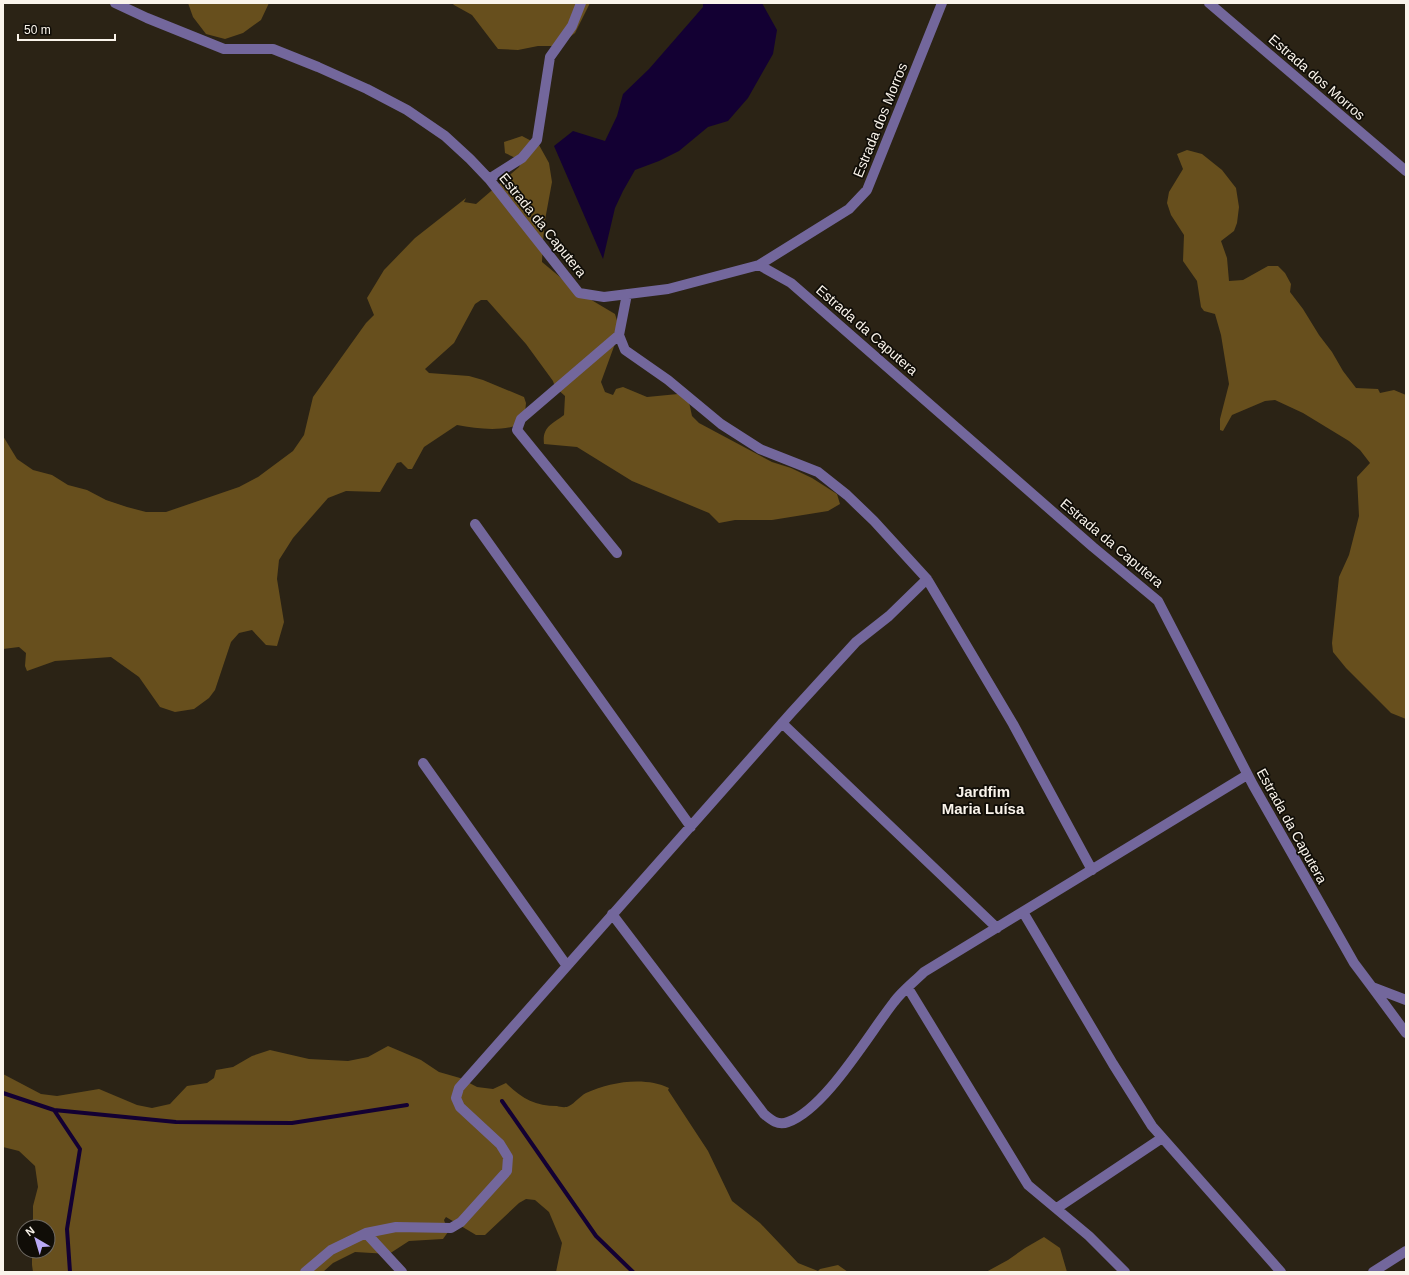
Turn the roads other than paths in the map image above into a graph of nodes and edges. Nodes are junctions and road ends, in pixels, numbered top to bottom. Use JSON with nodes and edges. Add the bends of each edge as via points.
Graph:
{"nodes":[{"id":1,"x":116,"y":3,"type":"edge"},
{"id":2,"x":581,"y":3,"type":"edge"},
{"id":3,"x":942,"y":3,"type":"edge"},
{"id":4,"x":1209,"y":3,"type":"edge"},
{"id":5,"x":1406,"y":171,"type":"edge"},
{"id":6,"x":489,"y":179,"type":"junction"},
{"id":7,"x":759,"y":265,"type":"junction"},
{"id":8,"x":626,"y":294,"type":"junction"},
{"id":9,"x":619,"y":335,"type":"junction"},
{"id":10,"x":474,"y":524,"type":"dead end"},
{"id":11,"x":617,"y":554,"type":"dead end"},
{"id":12,"x":927,"y":579,"type":"junction"},
{"id":13,"x":782,"y":723,"type":"junction"},
{"id":14,"x":423,"y":763,"type":"dead end"},
{"id":15,"x":1247,"y":775,"type":"junction"},
{"id":16,"x":691,"y":827,"type":"junction"},
{"id":17,"x":1092,"y":870,"type":"junction"},
{"id":18,"x":1023,"y":912,"type":"junction"},
{"id":19,"x":612,"y":914,"type":"junction"},
{"id":20,"x":996,"y":928,"type":"junction"},
{"id":21,"x":567,"y":966,"type":"junction"},
{"id":22,"x":1372,"y":987,"type":"junction"},
{"id":23,"x":908,"y":988,"type":"junction"},
{"id":24,"x":1406,"y":1000,"type":"edge"},
{"id":25,"x":1406,"y":1033,"type":"edge"},
{"id":26,"x":1162,"y":1138,"type":"junction"},
{"id":27,"x":1057,"y":1208,"type":"junction"},
{"id":28,"x":366,"y":1233,"type":"junction"},
{"id":29,"x":1406,"y":1251,"type":"edge"},
{"id":30,"x":305,"y":1272,"type":"edge"},
{"id":31,"x":402,"y":1272,"type":"edge"},
{"id":32,"x":1125,"y":1272,"type":"edge"},
{"id":33,"x":1281,"y":1272,"type":"edge"},
{"id":34,"x":1373,"y":1272,"type":"edge"}],
"edges":[{"from":1,"to":6,"type":"street","name":"Estrada da Caputera","via":[[146,18],[224,49],[273,49],[367,89],[407,110],[445,136]]},
{"from":2,"to":6,"type":"street","via":[[572,26],[550,57],[537,140],[522,158]]},
{"from":3,"to":7,"type":"street","name":"Estrada dos Morros","via":[[867,190],[849,209]]},
{"from":4,"to":5,"type":"street","name":"Estrada dos Morros"},
{"from":6,"to":8,"type":"street","name":"Estrada da Caputera","via":[[579,293],[604,297]]},
{"from":7,"to":8,"type":"street","name":"Estrada da Caputera","via":[[668,289]]},
{"from":7,"to":15,"type":"street","name":"Estrada da Caputera","via":[[791,283],[1093,547],[1158,600]]},
{"from":8,"to":9,"type":"street"},
{"from":9,"to":11,"type":"street","via":[[520,419],[517,430]]},
{"from":9,"to":12,"type":"street","via":[[625,350],[668,380],[721,424],[760,449],[818,472],[874,521]]},
{"from":10,"to":16,"type":"street"},
{"from":12,"to":13,"type":"street","via":[[889,616],[856,642]]},
{"from":12,"to":17,"type":"street","via":[[1013,724]]},
{"from":13,"to":16,"type":"street"},
{"from":13,"to":20,"type":"street"},
{"from":14,"to":21,"type":"street"},
{"from":15,"to":17,"type":"street"},
{"from":15,"to":22,"type":"street","name":"Estrada da Caputera","via":[[1354,963]]},
{"from":16,"to":19,"type":"street"},
{"from":17,"to":18,"type":"street"},
{"from":18,"to":20,"type":"street"},
{"from":18,"to":26,"type":"street","via":[[1117,1070]]},
{"from":19,"to":21,"type":"street"},
{"from":19,"to":23,"type":"street","via":[[749,1095],[764,1114],[775,1122],[787,1122],[802,1115],[830,1088],[895,1000]]},
{"from":20,"to":23,"type":"street","via":[[924,972]]},
{"from":21,"to":28,"type":"street","via":[[459,1088],[456,1098],[460,1107],[500,1144],[508,1157],[507,1171],[461,1222],[451,1228],[396,1227]]},
{"from":22,"to":24,"type":"street"},
{"from":22,"to":25,"type":"street","name":"Estrada da Caputera"},
{"from":23,"to":27,"type":"street","via":[[1028,1185]]},
{"from":26,"to":27,"type":"street"},
{"from":26,"to":33,"type":"street"},
{"from":27,"to":32,"type":"street"},
{"from":28,"to":30,"type":"street","via":[[332,1250]]},
{"from":28,"to":31,"type":"street"},
{"from":29,"to":34,"type":"street"}]}
